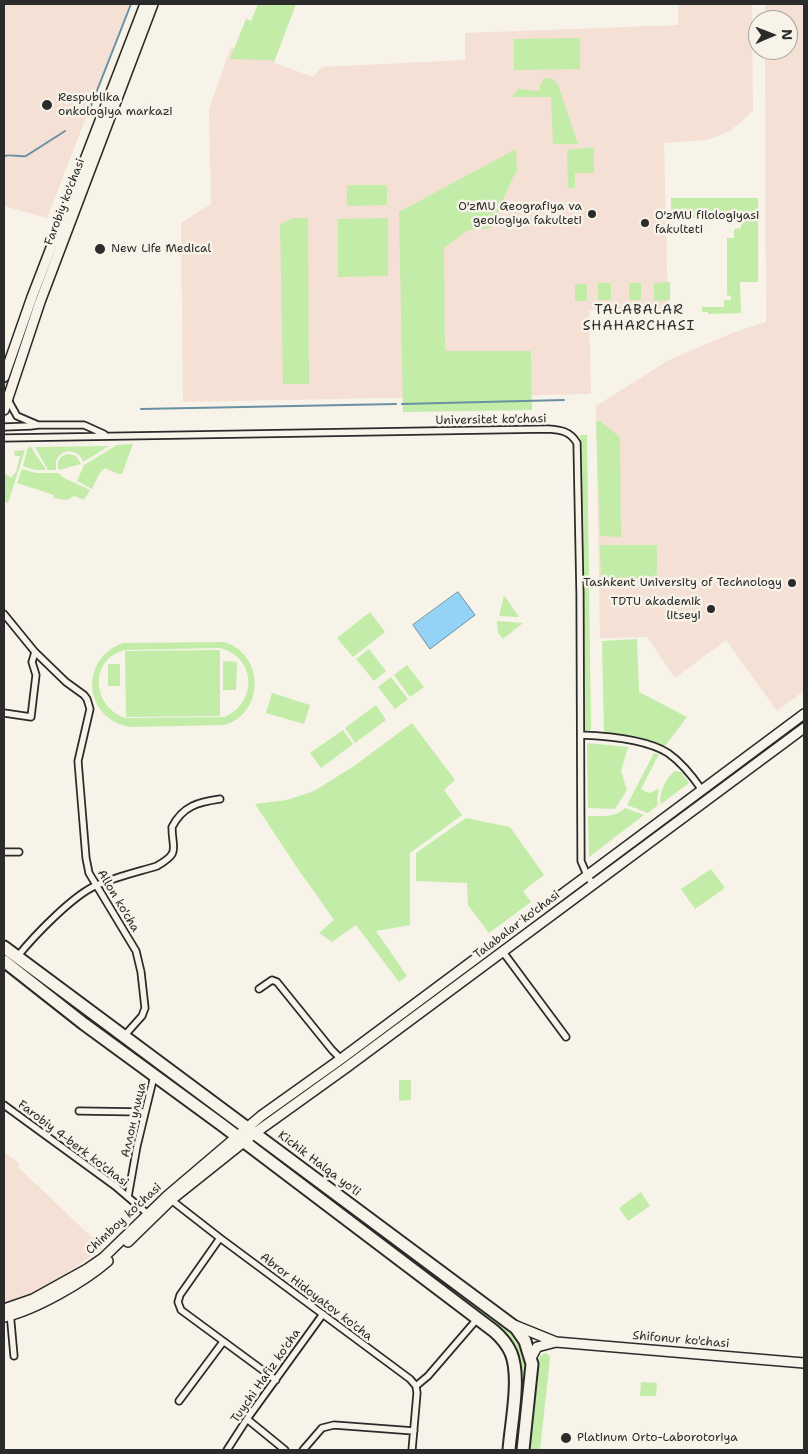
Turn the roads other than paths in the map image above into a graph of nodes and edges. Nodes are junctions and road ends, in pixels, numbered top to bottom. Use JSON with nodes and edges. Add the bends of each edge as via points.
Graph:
{"nodes":[{"id":1,"x":145,"y":4,"type":"edge"},
{"id":2,"x":153,"y":4,"type":"edge"},
{"id":3,"x":4,"y":376,"type":"edge"},
{"id":4,"x":8,"y":400,"type":"junction"},
{"id":5,"x":4,"y":410,"type":"edge"},
{"id":6,"x":38,"y":425,"type":"junction"},
{"id":7,"x":4,"y":427,"type":"edge"},
{"id":8,"x":108,"y":435,"type":"junction"},
{"id":9,"x":4,"y":438,"type":"edge"},
{"id":10,"x":4,"y":614,"type":"edge"},
{"id":11,"x":36,"y":652,"type":"junction"},
{"id":12,"x":4,"y":713,"type":"edge"},
{"id":13,"x":804,"y":714,"type":"edge"},
{"id":14,"x":804,"y":728,"type":"edge"},
{"id":15,"x":581,"y":735,"type":"junction"},
{"id":16,"x":773,"y":737,"type":"junction"},
{"id":17,"x":780,"y":746,"type":"junction"},
{"id":18,"x":702,"y":790,"type":"junction"},
{"id":19,"x":220,"y":799,"type":"dead end"},
{"id":20,"x":4,"y":852,"type":"edge"},
{"id":21,"x":20,"y":852,"type":"dead end"},
{"id":22,"x":587,"y":875,"type":"junction"},
{"id":23,"x":97,"y":885,"type":"junction"},
{"id":24,"x":593,"y":885,"type":"junction"},
{"id":25,"x":4,"y":947,"type":"edge"},
{"id":26,"x":503,"y":952,"type":"junction"},
{"id":27,"x":18,"y":957,"type":"junction"},
{"id":28,"x":5,"y":964,"type":"edge"},
{"id":29,"x":258,"y":989,"type":"dead end"},
{"id":30,"x":423,"y":997,"type":"junction"},
{"id":31,"x":430,"y":1006,"type":"junction"},
{"id":32,"x":92,"y":1012,"type":"junction"},
{"id":33,"x":84,"y":1024,"type":"junction"},
{"id":34,"x":125,"y":1035,"type":"junction"},
{"id":35,"x":566,"y":1037,"type":"dead end"},
{"id":36,"x":341,"y":1059,"type":"junction"},
{"id":37,"x":347,"y":1067,"type":"junction"},
{"id":38,"x":154,"y":1076,"type":"junction"},
{"id":39,"x":4,"y":1105,"type":"edge"},
{"id":40,"x":79,"y":1111,"type":"dead end"},
{"id":41,"x":145,"y":1112,"type":"junction"},
{"id":42,"x":251,"y":1130,"type":"junction"},
{"id":43,"x":240,"y":1139,"type":"junction"},
{"id":44,"x":128,"y":1197,"type":"junction"},
{"id":45,"x":169,"y":1198,"type":"junction"},
{"id":46,"x":151,"y":1216,"type":"junction"},
{"id":47,"x":220,"y":1238,"type":"junction"},
{"id":48,"x":429,"y":1263,"type":"junction"},
{"id":49,"x":420,"y":1275,"type":"junction"},
{"id":50,"x":7,"y":1312,"type":"edge"},
{"id":51,"x":323,"y":1314,"type":"junction"},
{"id":52,"x":478,"y":1318,"type":"junction"},
{"id":53,"x":512,"y":1325,"type":"junction"},
{"id":54,"x":223,"y":1342,"type":"junction"},
{"id":55,"x":556,"y":1342,"type":"junction"},
{"id":56,"x":14,"y":1356,"type":"dead end"},
{"id":57,"x":531,"y":1358,"type":"junction"},
{"id":58,"x":804,"y":1363,"type":"edge"},
{"id":59,"x":276,"y":1380,"type":"junction"},
{"id":60,"x":416,"y":1386,"type":"junction"},
{"id":61,"x":179,"y":1401,"type":"dead end"},
{"id":62,"x":247,"y":1419,"type":"junction"},
{"id":63,"x":414,"y":1431,"type":"junction"},
{"id":64,"x":227,"y":1450,"type":"edge"},
{"id":65,"x":285,"y":1450,"type":"edge"},
{"id":66,"x":303,"y":1450,"type":"edge"},
{"id":67,"x":412,"y":1450,"type":"edge"},
{"id":68,"x":509,"y":1450,"type":"edge"},
{"id":69,"x":523,"y":1450,"type":"edge"}],
"edges":[{"from":1,"to":3,"type":"main road","name":"Farobiy ko'chasi"},
{"from":2,"to":4,"type":"main road","name":"Farobiy ko'chasi","via":[[40,302]]},
{"from":4,"to":5,"type":"main road","name":"Farobiy ko'chasi"},
{"from":4,"to":6,"type":"street","via":[[17,416]]},
{"from":6,"to":7,"type":"street","name":"Universitet ko'chasi"},
{"from":6,"to":8,"type":"street","name":"Universitet ko'chasi","via":[[84,425]]},
{"from":8,"to":9,"type":"street","name":"Universitet ko'chasi"},
{"from":8,"to":15,"type":"street","name":"Universitet ko'chasi","via":[[548,429],[569,433],[577,443]]},
{"from":10,"to":11,"type":"street"},
{"from":11,"to":12,"type":"street","via":[[32,662],[36,675],[30,717]]},
{"from":11,"to":23,"type":"street","name":"Allon ko'cha","via":[[88,699],[90,709],[78,761],[86,858],[89,873]]},
{"from":13,"to":16,"type":"main road","name":"Talabalar ko'chasi"},
{"from":14,"to":17,"type":"main road","name":"Talabalar ko'chasi"},
{"from":15,"to":18,"type":"street","via":[[620,739],[657,748],[684,767]]},
{"from":15,"to":22,"type":"street","name":"Universitet ko'chasi","via":[[581,861]]},
{"from":16,"to":17,"type":"main road"},
{"from":16,"to":18,"type":"main road","name":"Talabalar ko'chasi"},
{"from":17,"to":24,"type":"main road","name":"Talabalar ko'chasi"},
{"from":18,"to":22,"type":"main road","name":"Talabalar ko'chasi"},
{"from":19,"to":23,"type":"street","via":[[197,803],[184,810],[172,827],[175,845],[164,862]]},
{"from":20,"to":21,"type":"street"},
{"from":22,"to":24,"type":"street","name":"Universitet ko'chasi"},
{"from":22,"to":30,"type":"main road","name":"Talabalar ko'chasi"},
{"from":23,"to":27,"type":"street","via":[[79,896]]},
{"from":23,"to":34,"type":"street","name":"Allon ko'cha","via":[[136,951],[141,972],[145,1008]]},
{"from":24,"to":26,"type":"main road","name":"Talabalar ko'chasi"},
{"from":25,"to":27,"type":"highway","name":"Kichik Halqa yo'li"},
{"from":26,"to":31,"type":"main road","name":"Talabalar ko'chasi"},
{"from":26,"to":35,"type":"street"},
{"from":27,"to":32,"type":"highway","name":"Kichik Halqa yo'li"},
{"from":28,"to":33,"type":"highway"},
{"from":29,"to":36,"type":"street","via":[[272,980],[277,982]]},
{"from":30,"to":31,"type":"main road"},
{"from":30,"to":36,"type":"main road","name":"Talabalar ko'chasi"},
{"from":31,"to":37,"type":"main road","name":"Talabalar ko'chasi"},
{"from":32,"to":33,"type":"highway"},
{"from":32,"to":34,"type":"highway","name":"Kichik Halqa yo'li"},
{"from":33,"to":38,"type":"highway"},
{"from":34,"to":42,"type":"highway","name":"Kichik Halqa yo'li"},
{"from":36,"to":37,"type":"main road"},
{"from":36,"to":42,"type":"main road","name":"Talabalar ko'chasi"},
{"from":37,"to":42,"type":"main road","name":"Talabalar ko'chasi"},
{"from":38,"to":41,"type":"street","name":"Аллон улица"},
{"from":38,"to":43,"type":"highway"},
{"from":39,"to":44,"type":"street","name":"Farobiy 4-berk ko'chasi"},
{"from":40,"to":41,"type":"street"},
{"from":41,"to":44,"type":"street","name":"Аллон улица"},
{"from":42,"to":43,"type":"main road","name":"Talabalar ko'chasi"},
{"from":42,"to":48,"type":"highway","name":"Kichik Halqa yo'li"},
{"from":43,"to":45,"type":"main road","name":"Chimboy ko'chasi"},
{"from":43,"to":49,"type":"highway"},
{"from":44,"to":46,"type":"street","name":"Farobiy 4-berk ko'chasi"},
{"from":45,"to":46,"type":"main road","name":"Chimboy ko'chasi"},
{"from":45,"to":47,"type":"street","name":"Abror Hidoyatov ko'cha"},
{"from":46,"to":50,"type":"main road","name":"Chimboy ko'chasi","via":[[87,1269]]},
{"from":47,"to":51,"type":"street","name":"Abror Hidoyatov ko'cha"},
{"from":47,"to":54,"type":"street","via":[[178,1302],[181,1310]]},
{"from":48,"to":49,"type":"highway"},
{"from":48,"to":53,"type":"highway","name":"Kichik Halqa yo'li"},
{"from":49,"to":52,"type":"highway"},
{"from":50,"to":56,"type":"street"},
{"from":51,"to":59,"type":"street","name":"Tuychi Hafiz ko'cha"},
{"from":51,"to":60,"type":"street","name":"Abror Hidoyatov ko'cha"},
{"from":52,"to":60,"type":"street"},
{"from":52,"to":68,"type":"highway","via":[[502,1339],[513,1361],[515,1387]]},
{"from":53,"to":55,"type":"main road","name":"Shifonur ko'chasi"},
{"from":53,"to":57,"type":"highway","name":"Kichik Halqa yo'li","via":[[525,1341]]},
{"from":54,"to":59,"type":"street"},
{"from":54,"to":61,"type":"street"},
{"from":55,"to":57,"type":"main road","name":"Shifonur ko'chasi","via":[[537,1347]]},
{"from":55,"to":58,"type":"main road","name":"Shifonur ko'chasi"},
{"from":57,"to":69,"type":"highway","name":"Kichik Halqa yo'li"},
{"from":59,"to":62,"type":"street","name":"Tuychi Hafiz ko'cha"},
{"from":60,"to":63,"type":"street"},
{"from":62,"to":64,"type":"street","name":"Tuychi Hafiz ko'cha"},
{"from":62,"to":65,"type":"street"},
{"from":63,"to":66,"type":"street","via":[[334,1425],[322,1428]]},
{"from":63,"to":67,"type":"street"}]}
